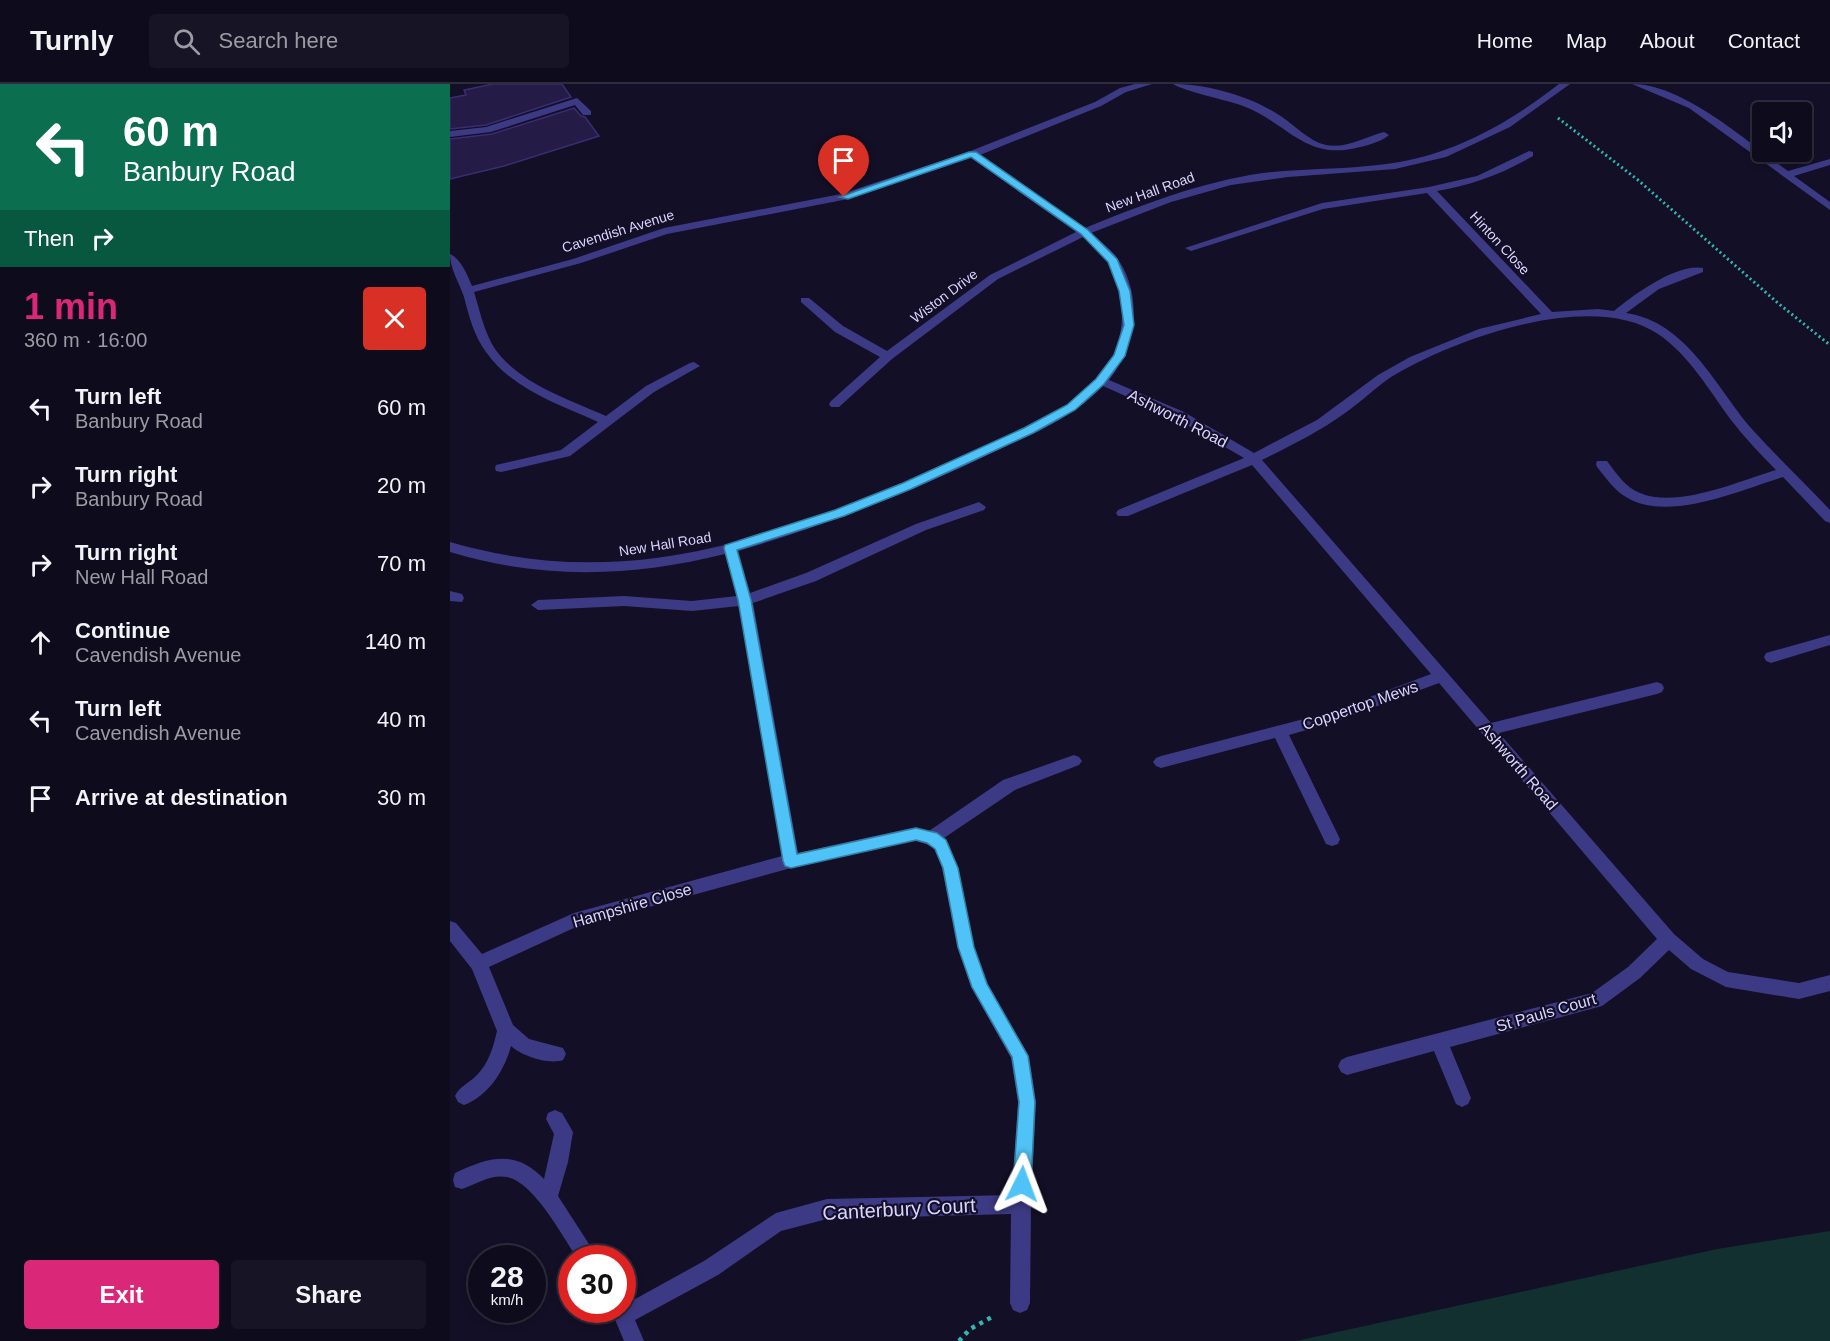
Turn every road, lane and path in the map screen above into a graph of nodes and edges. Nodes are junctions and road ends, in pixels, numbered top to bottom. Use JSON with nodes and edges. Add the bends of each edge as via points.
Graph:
{"nodes":[{"id":1,"x":1147,"y":84,"type":"edge"},
{"id":2,"x":1178,"y":84,"type":"edge"},
{"id":3,"x":1565,"y":84,"type":"edge"},
{"id":4,"x":1637,"y":84,"type":"edge"},
{"id":5,"x":1540,"y":105,"type":"junction"},
{"id":6,"x":587,"y":113,"type":"dead end"},
{"id":7,"x":450,"y":134,"type":"edge"},
{"id":8,"x":1384,"y":135,"type":"dead end"},
{"id":9,"x":972,"y":154,"type":"junction"},
{"id":10,"x":1529,"y":154,"type":"dead end"},
{"id":11,"x":1830,"y":162,"type":"edge"},
{"id":12,"x":1786,"y":175,"type":"junction"},
{"id":13,"x":1431,"y":191,"type":"junction"},
{"id":14,"x":1830,"y":207,"type":"edge"},
{"id":15,"x":1084,"y":232,"type":"junction"},
{"id":16,"x":1191,"y":248,"type":"dead end"},
{"id":17,"x":450,"y":257,"type":"edge"},
{"id":18,"x":1700,"y":270,"type":"dead end"},
{"id":19,"x":469,"y":290,"type":"junction"},
{"id":20,"x":805,"y":300,"type":"dead end"},
{"id":21,"x":1548,"y":315,"type":"junction"},
{"id":22,"x":1616,"y":315,"type":"junction"},
{"id":23,"x":1830,"y":345,"type":"edge"},
{"id":24,"x":888,"y":356,"type":"junction"},
{"id":25,"x":694,"y":366,"type":"dead end"},
{"id":26,"x":1100,"y":381,"type":"junction"},
{"id":27,"x":835,"y":404,"type":"dead end"},
{"id":28,"x":606,"y":421,"type":"junction"},
{"id":29,"x":1254,"y":459,"type":"junction"},
{"id":30,"x":1602,"y":464,"type":"dead end"},
{"id":31,"x":501,"y":468,"type":"dead end"},
{"id":32,"x":1786,"y":472,"type":"junction"},
{"id":33,"x":979,"y":507,"type":"dead end"},
{"id":34,"x":1123,"y":513,"type":"dead end"},
{"id":35,"x":1830,"y":518,"type":"edge"},
{"id":36,"x":450,"y":547,"type":"edge"},
{"id":37,"x":730,"y":548,"type":"junction"},
{"id":38,"x":744,"y":600,"type":"junction"},
{"id":39,"x":538,"y":605,"type":"dead end"},
{"id":40,"x":1830,"y":640,"type":"edge"},
{"id":41,"x":1771,"y":657,"type":"dead end"},
{"id":42,"x":1440,"y":677,"type":"junction"},
{"id":43,"x":1657,"y":688,"type":"dead end"},
{"id":44,"x":1487,"y":730,"type":"junction"},
{"id":45,"x":1280,"y":732,"type":"junction"},
{"id":46,"x":1074,"y":761,"type":"dead end"},
{"id":47,"x":1161,"y":762,"type":"dead end"},
{"id":48,"x":931,"y":838,"type":"junction"},
{"id":49,"x":1332,"y":839,"type":"dead end"},
{"id":50,"x":791,"y":861,"type":"junction"},
{"id":51,"x":450,"y":928,"type":"edge"},
{"id":52,"x":1668,"y":939,"type":"junction"},
{"id":53,"x":478,"y":964,"type":"junction"},
{"id":54,"x":1830,"y":983,"type":"edge"},
{"id":55,"x":506,"y":1031,"type":"junction"},
{"id":56,"x":1439,"y":1042,"type":"junction"},
{"id":57,"x":557,"y":1054,"type":"dead end"},
{"id":58,"x":1347,"y":1066,"type":"dead end"},
{"id":59,"x":464,"y":1096,"type":"dead end"},
{"id":60,"x":1462,"y":1098,"type":"dead end"},
{"id":61,"x":555,"y":1119,"type":"dead end"},
{"id":62,"x":462,"y":1180,"type":"dead end"},
{"id":63,"x":548,"y":1197,"type":"junction"},
{"id":64,"x":1021,"y":1204,"type":"junction"},
{"id":65,"x":579,"y":1245,"type":"edge"},
{"id":66,"x":1020,"y":1304,"type":"joint"},
{"id":67,"x":636,"y":1306,"type":"edge"},
{"id":68,"x":627,"y":1323,"type":"edge"},
{"id":69,"x":634,"y":1341,"type":"edge"},
{"id":70,"x":959,"y":1341,"type":"edge"}],
"edges":[{"from":1,"to":9,"type":"street","name":"Cavendish Avenue","via":[[1123,90],[1098,104]]},
{"from":2,"to":8,"type":"street","via":[[1269,113],[1324,148],[1354,146]]},
{"from":3,"to":5,"type":"street","name":"New Hall Road"},
{"from":4,"to":12,"type":"street","via":[[1692,106]]},
{"from":5,"to":15,"type":"street","name":"New Hall Road","via":[[1493,135],[1433,158],[1395,166],[1253,178],[1199,189]]},
{"from":5,"to":23,"type":"path","via":[[1638,180]]},
{"from":6,"to":7,"type":"street","via":[[577,101],[487,130]]},
{"from":9,"to":15,"type":"street"},
{"from":9,"to":19,"type":"street","name":"Cavendish Avenue","via":[[844,197],[664,231],[577,261]]},
{"from":10,"to":13,"type":"street","via":[[1495,173]]},
{"from":11,"to":12,"type":"street"},
{"from":12,"to":14,"type":"street"},
{"from":13,"to":16,"type":"street","via":[[1323,206]]},
{"from":13,"to":21,"type":"street","name":"Hinton Close"},
{"from":15,"to":24,"type":"street","name":"Wiston Drive","via":[[994,277]]},
{"from":15,"to":26,"type":"street","name":"New Hall Road","via":[[1113,261],[1125,291],[1129,325],[1119,356]]},
{"from":17,"to":19,"type":"street"},
{"from":18,"to":22,"type":"street","via":[[1664,279]]},
{"from":19,"to":28,"type":"street","via":[[481,335],[508,370],[536,388]]},
{"from":20,"to":24,"type":"street","via":[[839,329]]},
{"from":21,"to":22,"type":"street"},
{"from":21,"to":29,"type":"street","via":[[1476,334],[1429,352],[1386,375],[1300,436]]},
{"from":22,"to":32,"type":"street","via":[[1657,328],[1677,342],[1692,356],[1746,430]]},
{"from":24,"to":27,"type":"street","name":"Wiston Drive"},
{"from":25,"to":28,"type":"street","via":[[650,388]]},
{"from":26,"to":29,"type":"street","name":"Ashworth Road","via":[[1136,393],[1184,417]]},
{"from":26,"to":37,"type":"street","name":"New Hall Road","via":[[1071,408],[969,459],[839,513]]},
{"from":28,"to":31,"type":"street","via":[[565,453]]},
{"from":29,"to":34,"type":"street"},
{"from":29,"to":42,"type":"street","name":"Ashworth Road"},
{"from":30,"to":32,"type":"street","via":[[1617,484],[1636,498],[1659,504],[1682,502]]},
{"from":32,"to":35,"type":"street"},
{"from":33,"to":38,"type":"street","via":[[921,527],[811,577]]},
{"from":36,"to":37,"type":"street","name":"New Hall Road","via":[[489,560],[563,569],[671,560]]},
{"from":37,"to":38,"type":"street"},
{"from":38,"to":39,"type":"street","via":[[692,606],[624,601]]},
{"from":38,"to":50,"type":"street"},
{"from":40,"to":41,"type":"street"},
{"from":42,"to":44,"type":"street","name":"Ashworth Road"},
{"from":42,"to":45,"type":"street","name":"Coppertop Mews"},
{"from":43,"to":44,"type":"street"},
{"from":44,"to":52,"type":"street","name":"Ashworth Road"},
{"from":45,"to":47,"type":"street","name":"Coppertop Mews"},
{"from":45,"to":49,"type":"street","name":"Coppertop Mews"},
{"from":46,"to":48,"type":"street","via":[[1009,785]]},
{"from":48,"to":50,"type":"street","name":"Hampshire Close","via":[[916,834]]},
{"from":48,"to":64,"type":"street","via":[[941,845],[950,868],[966,947],[980,987],[1020,1056],[1027,1102]]},
{"from":50,"to":53,"type":"street","name":"Hampshire Close","via":[[574,920]]},
{"from":51,"to":53,"type":"street"},
{"from":52,"to":54,"type":"street","name":"Ashworth Road","via":[[1698,964],[1726,979],[1798,991]]},
{"from":52,"to":56,"type":"street","name":"St Pauls Court","via":[[1628,978],[1596,1000]]},
{"from":53,"to":55,"type":"street"},
{"from":55,"to":57,"type":"street","via":[[524,1046]]},
{"from":55,"to":59,"type":"street","via":[[498,1062],[483,1083]]},
{"from":56,"to":58,"type":"street","name":"St Pauls Court"},
{"from":56,"to":60,"type":"street"},
{"from":61,"to":63,"type":"street","via":[[564,1132]]},
{"from":62,"to":63,"type":"street","via":[[480,1171],[510,1168],[525,1175]]},
{"from":63,"to":65,"type":"street"},
{"from":64,"to":66,"type":"street"},
{"from":64,"to":67,"type":"street","name":"Canterbury Court","via":[[827,1209],[776,1223],[711,1268]]},
{"from":66,"to":70,"type":"path","via":[[970,1329]]},
{"from":68,"to":69,"type":"street","name":"Canterbury Court"}]}
